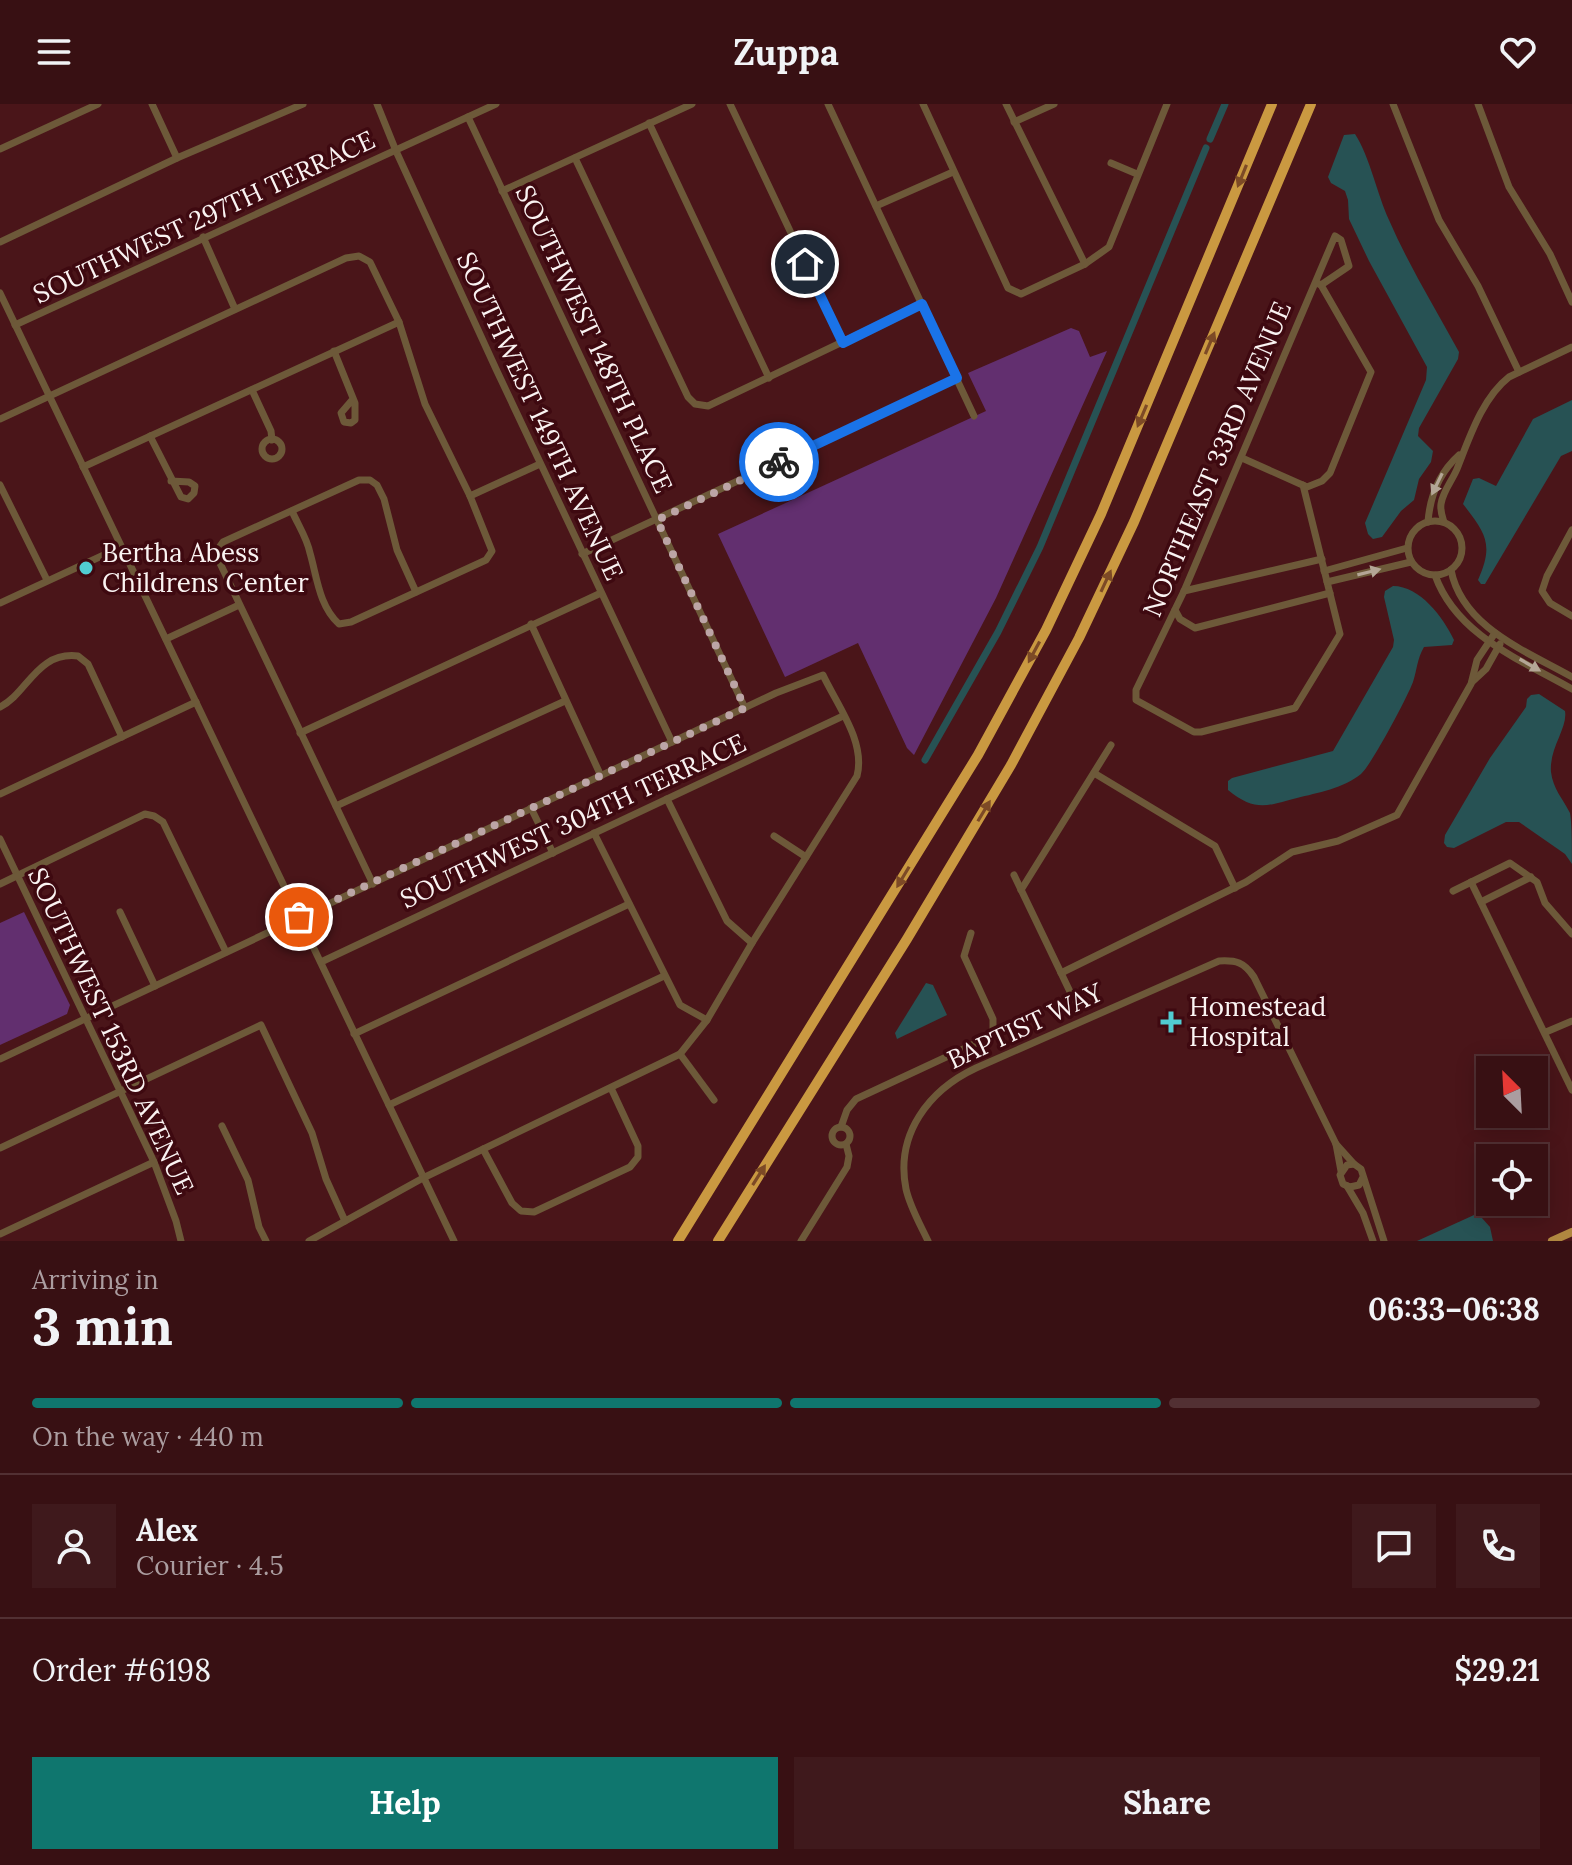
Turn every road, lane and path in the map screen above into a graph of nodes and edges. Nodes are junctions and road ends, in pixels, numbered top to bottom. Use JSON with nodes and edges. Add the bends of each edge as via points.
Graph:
{"nodes":[{"id":1,"x":98,"y":104,"type":"edge"},
{"id":2,"x":152,"y":104,"type":"edge"},
{"id":3,"x":303,"y":104,"type":"edge"},
{"id":4,"x":377,"y":104,"type":"edge"},
{"id":5,"x":496,"y":104,"type":"edge"},
{"id":6,"x":692,"y":104,"type":"edge"},
{"id":7,"x":730,"y":104,"type":"edge"},
{"id":8,"x":828,"y":104,"type":"edge"},
{"id":9,"x":923,"y":104,"type":"edge"},
{"id":10,"x":1006,"y":104,"type":"edge"},
{"id":11,"x":1054,"y":104,"type":"edge"},
{"id":12,"x":1167,"y":104,"type":"edge"},
{"id":13,"x":1272,"y":104,"type":"edge"},
{"id":14,"x":1311,"y":104,"type":"edge"},
{"id":15,"x":1393,"y":104,"type":"edge"},
{"id":16,"x":1478,"y":104,"type":"edge"},
{"id":17,"x":468,"y":117,"type":"junction"},
{"id":18,"x":1014,"y":122,"type":"junction"},
{"id":19,"x":649,"y":123,"type":"junction"},
{"id":20,"x":0,"y":149,"type":"edge"},
{"id":21,"x":396,"y":151,"type":"junction"},
{"id":22,"x":177,"y":158,"type":"junction"},
{"id":23,"x":575,"y":158,"type":"junction"},
{"id":24,"x":1111,"y":163,"type":"dead end"},
{"id":25,"x":953,"y":172,"type":"junction"},
{"id":26,"x":1137,"y":174,"type":"junction"},
{"id":27,"x":502,"y":191,"type":"junction"},
{"id":28,"x":876,"y":206,"type":"junction"},
{"id":29,"x":203,"y":237,"type":"junction"},
{"id":30,"x":0,"y":242,"type":"edge"},
{"id":31,"x":1085,"y":264,"type":"junction"},
{"id":32,"x":1318,"y":284,"type":"junction"},
{"id":33,"x":0,"y":293,"type":"edge"},
{"id":34,"x":1572,"y":302,"type":"edge"},
{"id":35,"x":922,"y":304,"type":"junction"},
{"id":36,"x":235,"y":309,"type":"junction"},
{"id":37,"x":399,"y":322,"type":"junction"},
{"id":38,"x":15,"y":325,"type":"junction"},
{"id":39,"x":843,"y":343,"type":"junction"},
{"id":40,"x":1572,"y":347,"type":"edge"},
{"id":41,"x":334,"y":351,"type":"junction"},
{"id":42,"x":1519,"y":372,"type":"junction"},
{"id":43,"x":769,"y":378,"type":"junction"},
{"id":44,"x":957,"y":378,"type":"junction"},
{"id":45,"x":252,"y":390,"type":"junction"},
{"id":46,"x":49,"y":397,"type":"junction"},
{"id":47,"x":353,"y":399,"type":"dead end"},
{"id":48,"x":974,"y":416,"type":"dead end"},
{"id":49,"x":0,"y":419,"type":"edge"},
{"id":50,"x":150,"y":436,"type":"junction"},
{"id":51,"x":272,"y":440,"type":"dead end"},
{"id":52,"x":1461,"y":454,"type":"junction"},
{"id":53,"x":1242,"y":458,"type":"junction"},
{"id":54,"x":540,"y":464,"type":"junction"},
{"id":55,"x":83,"y":467,"type":"junction"},
{"id":56,"x":171,"y":481,"type":"dead end"},
{"id":57,"x":0,"y":485,"type":"edge"},
{"id":58,"x":1305,"y":486,"type":"junction"},
{"id":59,"x":470,"y":496,"type":"junction"},
{"id":60,"x":10,"y":505,"type":"junction"},
{"id":61,"x":0,"y":510,"type":"edge"},
{"id":62,"x":292,"y":511,"type":"junction"},
{"id":63,"x":657,"y":520,"type":"junction"},
{"id":64,"x":1428,"y":522,"type":"junction"},
{"id":65,"x":1444,"y":522,"type":"junction"},
{"id":66,"x":1572,"y":530,"type":"edge"},
{"id":67,"x":121,"y":547,"type":"junction"},
{"id":68,"x":1407,"y":548,"type":"junction"},
{"id":69,"x":582,"y":554,"type":"junction"},
{"id":70,"x":1322,"y":559,"type":"junction"},
{"id":71,"x":1411,"y":562,"type":"junction"},
{"id":72,"x":1451,"y":570,"type":"junction"},
{"id":73,"x":1324,"y":571,"type":"junction"},
{"id":74,"x":1435,"y":575,"type":"junction"},
{"id":75,"x":47,"y":580,"type":"junction"},
{"id":76,"x":1327,"y":582,"type":"junction"},
{"id":77,"x":1184,"y":591,"type":"junction"},
{"id":78,"x":416,"y":592,"type":"junction"},
{"id":79,"x":601,"y":593,"type":"junction"},
{"id":80,"x":1330,"y":593,"type":"junction"},
{"id":81,"x":0,"y":603,"type":"edge"},
{"id":82,"x":239,"y":605,"type":"junction"},
{"id":83,"x":1175,"y":610,"type":"junction"},
{"id":84,"x":1572,"y":616,"type":"edge"},
{"id":85,"x":531,"y":624,"type":"junction"},
{"id":86,"x":1495,"y":633,"type":"junction"},
{"id":87,"x":1504,"y":638,"type":"junction"},
{"id":88,"x":166,"y":639,"type":"junction"},
{"id":89,"x":1489,"y":642,"type":"junction"},
{"id":90,"x":1498,"y":647,"type":"junction"},
{"id":91,"x":1572,"y":677,"type":"edge"},
{"id":92,"x":1471,"y":684,"type":"junction"},
{"id":93,"x":1572,"y":689,"type":"edge"},
{"id":94,"x":565,"y":701,"type":"junction"},
{"id":95,"x":196,"y":702,"type":"junction"},
{"id":96,"x":4,"y":705,"type":"edge"},
{"id":97,"x":745,"y":708,"type":"junction"},
{"id":98,"x":843,"y":716,"type":"junction"},
{"id":99,"x":300,"y":733,"type":"junction"},
{"id":100,"x":122,"y":737,"type":"junction"},
{"id":101,"x":672,"y":742,"type":"junction"},
{"id":102,"x":1111,"y":745,"type":"dead end"},
{"id":103,"x":1094,"y":773,"type":"junction"},
{"id":104,"x":601,"y":776,"type":"junction"},
{"id":105,"x":0,"y":794,"type":"edge"},
{"id":106,"x":667,"y":799,"type":"junction"},
{"id":107,"x":336,"y":806,"type":"junction"},
{"id":108,"x":531,"y":808,"type":"junction"},
{"id":109,"x":594,"y":833,"type":"junction"},
{"id":110,"x":774,"y":836,"type":"dead end"},
{"id":111,"x":0,"y":839,"type":"edge"},
{"id":112,"x":553,"y":853,"type":"junction"},
{"id":113,"x":806,"y":857,"type":"junction"},
{"id":114,"x":18,"y":875,"type":"junction"},
{"id":115,"x":1014,"y":875,"type":"dead end"},
{"id":116,"x":1531,"y":877,"type":"junction"},
{"id":117,"x":1471,"y":882,"type":"junction"},
{"id":118,"x":0,"y":884,"type":"edge"},
{"id":119,"x":373,"y":884,"type":"junction"},
{"id":120,"x":1235,"y":888,"type":"junction"},
{"id":121,"x":1021,"y":890,"type":"junction"},
{"id":122,"x":1453,"y":891,"type":"dead end"},
{"id":123,"x":1481,"y":902,"type":"junction"},
{"id":124,"x":629,"y":904,"type":"junction"},
{"id":125,"x":120,"y":912,"type":"dead end"},
{"id":126,"x":299,"y":917,"type":"junction"},
{"id":127,"x":971,"y":933,"type":"dead end"},
{"id":128,"x":1572,"y":934,"type":"edge"},
{"id":129,"x":752,"y":943,"type":"junction"},
{"id":130,"x":226,"y":952,"type":"junction"},
{"id":131,"x":321,"y":962,"type":"junction"},
{"id":132,"x":1061,"y":973,"type":"junction"},
{"id":133,"x":664,"y":976,"type":"junction"},
{"id":134,"x":155,"y":986,"type":"junction"},
{"id":135,"x":1074,"y":1000,"type":"dead end"},
{"id":136,"x":86,"y":1018,"type":"junction"},
{"id":137,"x":707,"y":1020,"type":"junction"},
{"id":138,"x":1572,"y":1021,"type":"edge"},
{"id":139,"x":1546,"y":1032,"type":"junction"},
{"id":140,"x":354,"y":1034,"type":"junction"},
{"id":141,"x":680,"y":1054,"type":"junction"},
{"id":142,"x":0,"y":1059,"type":"edge"},
{"id":143,"x":611,"y":1088,"type":"junction"},
{"id":144,"x":1572,"y":1090,"type":"edge"},
{"id":145,"x":120,"y":1092,"type":"junction"},
{"id":146,"x":714,"y":1100,"type":"dead end"},
{"id":147,"x":389,"y":1105,"type":"junction"},
{"id":148,"x":222,"y":1126,"type":"dead end"},
{"id":149,"x":841,"y":1127,"type":"junction"},
{"id":150,"x":846,"y":1144,"type":"junction"},
{"id":151,"x":1336,"y":1144,"type":"junction"},
{"id":152,"x":0,"y":1148,"type":"edge"},
{"id":153,"x":483,"y":1149,"type":"junction"},
{"id":154,"x":154,"y":1162,"type":"junction"},
{"id":155,"x":1354,"y":1164,"type":"junction"},
{"id":156,"x":1341,"y":1171,"type":"junction"},
{"id":157,"x":1363,"y":1177,"type":"junction"},
{"id":158,"x":423,"y":1178,"type":"junction"},
{"id":159,"x":1347,"y":1186,"type":"junction"},
{"id":160,"x":345,"y":1221,"type":"junction"},
{"id":161,"x":0,"y":1234,"type":"edge"},
{"id":162,"x":1572,"y":1234,"type":"edge"},
{"id":163,"x":181,"y":1241,"type":"edge"},
{"id":164,"x":266,"y":1241,"type":"edge"},
{"id":165,"x":309,"y":1241,"type":"edge"},
{"id":166,"x":454,"y":1241,"type":"edge"},
{"id":167,"x":678,"y":1241,"type":"edge"},
{"id":168,"x":718,"y":1241,"type":"edge"},
{"id":169,"x":801,"y":1241,"type":"edge"},
{"id":170,"x":928,"y":1241,"type":"edge"},
{"id":171,"x":1373,"y":1241,"type":"edge"},
{"id":172,"x":1384,"y":1241,"type":"edge"},
{"id":173,"x":1552,"y":1241,"type":"edge"},
{"id":174,"x":1564,"y":1241,"type":"edge"}],
"edges":[{"from":1,"to":20,"type":"street"},
{"from":2,"to":22,"type":"street"},
{"from":3,"to":22,"type":"street"},
{"from":4,"to":21,"type":"street","name":"SOUTHWEST 149TH AVENUE"},
{"from":5,"to":17,"type":"street","name":"SOUTHWEST 297TH TERRACE"},
{"from":6,"to":19,"type":"street"},
{"from":7,"to":39,"type":"street"},
{"from":8,"to":28,"type":"street"},
{"from":9,"to":25,"type":"street"},
{"from":10,"to":18,"type":"street"},
{"from":11,"to":18,"type":"street"},
{"from":12,"to":26,"type":"street"},
{"from":13,"to":167,"type":"highway","one_way":true,"via":[[1101,514],[1046,630],[978,755]]},
{"from":168,"to":14,"type":"highway","one_way":true,"via":[[987,806],[1079,638],[1134,522]]},
{"from":15,"to":42,"type":"street","via":[[1433,209]]},
{"from":16,"to":34,"type":"street","via":[[1509,187]]},
{"from":17,"to":21,"type":"street","name":"SOUTHWEST 297TH TERRACE"},
{"from":17,"to":27,"type":"street","name":"SOUTHWEST 148TH PLACE"},
{"from":18,"to":31,"type":"street"},
{"from":19,"to":23,"type":"street"},
{"from":19,"to":43,"type":"street"},
{"from":21,"to":29,"type":"street","name":"SOUTHWEST 297TH TERRACE"},
{"from":21,"to":54,"type":"street","name":"SOUTHWEST 149TH AVENUE"},
{"from":22,"to":30,"type":"street"},
{"from":23,"to":27,"type":"street"},
{"from":23,"to":43,"type":"street","via":[[688,397],[708,406]]},
{"from":24,"to":26,"type":"street"},
{"from":25,"to":28,"type":"street"},
{"from":25,"to":31,"type":"street","via":[[1008,288],[1021,294]]},
{"from":26,"to":31,"type":"street","via":[[1109,247]]},
{"from":27,"to":63,"type":"street","name":"SOUTHWEST 148TH PLACE"},
{"from":28,"to":35,"type":"street"},
{"from":29,"to":36,"type":"street"},
{"from":29,"to":38,"type":"street","name":"SOUTHWEST 297TH TERRACE"},
{"from":32,"to":32,"type":"street","name":"NORTHEAST 33RD AVENUE","via":[[1335,236],[1349,266]]},
{"from":32,"to":53,"type":"street","name":"NORTHEAST 33RD AVENUE"},
{"from":32,"to":58,"type":"street","via":[[1371,372],[1330,473]]},
{"from":33,"to":38,"type":"street"},
{"from":35,"to":39,"type":"street"},
{"from":35,"to":44,"type":"street"},
{"from":36,"to":37,"type":"street","via":[[354,256],[370,262]]},
{"from":36,"to":46,"type":"street"},
{"from":37,"to":41,"type":"street"},
{"from":37,"to":59,"type":"street","via":[[425,404]]},
{"from":38,"to":46,"type":"street"},
{"from":39,"to":43,"type":"street"},
{"from":40,"to":42,"type":"street"},
{"from":41,"to":45,"type":"street"},
{"from":41,"to":47,"type":"street"},
{"from":42,"to":52,"type":"street","via":[[1500,383]]},
{"from":44,"to":48,"type":"street"},
{"from":44,"to":63,"type":"street"},
{"from":45,"to":50,"type":"street"},
{"from":45,"to":51,"type":"street"},
{"from":46,"to":49,"type":"street"},
{"from":46,"to":55,"type":"street"},
{"from":50,"to":55,"type":"street"},
{"from":50,"to":56,"type":"street"},
{"from":52,"to":64,"type":"street","one_way":true,"via":[[1436,485]]},
{"from":52,"to":65,"type":"street","via":[[1441,504]]},
{"from":53,"to":58,"type":"street"},
{"from":53,"to":77,"type":"street","name":"NORTHEAST 33RD AVENUE"},
{"from":54,"to":59,"type":"street"},
{"from":54,"to":69,"type":"street","name":"SOUTHWEST 149TH AVENUE"},
{"from":55,"to":67,"type":"street"},
{"from":57,"to":60,"type":"street"},
{"from":58,"to":70,"type":"street"},
{"from":59,"to":78,"type":"street","via":[[492,551],[486,560]]},
{"from":60,"to":61,"type":"street"},
{"from":60,"to":75,"type":"street"},
{"from":62,"to":78,"type":"street","via":[[330,615],[339,624]]},
{"from":62,"to":78,"type":"street","via":[[359,480],[370,480],[384,499],[397,550]]},
{"from":62,"to":82,"type":"street","via":[[218,549]]},
{"from":63,"to":69,"type":"street"},
{"from":63,"to":97,"type":"street","name":"SOUTHWEST 148TH PLACE"},
{"from":64,"to":65,"type":"street"},
{"from":64,"to":68,"type":"street","via":[[1415,529]]},
{"from":65,"to":72,"type":"street","via":[[1462,544]]},
{"from":66,"to":84,"type":"street","via":[[1542,591],[1550,603]]},
{"from":67,"to":75,"type":"street"},
{"from":67,"to":88,"type":"street"},
{"from":68,"to":71,"type":"street"},
{"from":68,"to":73,"type":"street"},
{"from":69,"to":79,"type":"street","name":"SOUTHWEST 149TH AVENUE"},
{"from":70,"to":73,"type":"street"},
{"from":70,"to":77,"type":"street"},
{"from":71,"to":74,"type":"street"},
{"from":76,"to":71,"type":"street","one_way":true},
{"from":72,"to":74,"type":"street"},
{"from":72,"to":86,"type":"street","via":[[1460,600]]},
{"from":73,"to":76,"type":"street"},
{"from":74,"to":89,"type":"street","via":[[1462,618]]},
{"from":75,"to":81,"type":"street"},
{"from":76,"to":80,"type":"street"},
{"from":77,"to":83,"type":"street","name":"NORTHEAST 33RD AVENUE"},
{"from":79,"to":85,"type":"street"},
{"from":79,"to":101,"type":"street","name":"SOUTHWEST 149TH AVENUE"},
{"from":80,"to":83,"type":"street","via":[[1195,628]]},
{"from":80,"to":83,"type":"street","name":"NORTHEAST 33RD AVENUE","via":[[1340,634],[1295,708],[1201,732],[1135,697]]},
{"from":82,"to":88,"type":"street"},
{"from":82,"to":99,"type":"street"},
{"from":85,"to":94,"type":"street"},
{"from":85,"to":99,"type":"street"},
{"from":86,"to":87,"type":"street"},
{"from":86,"to":89,"type":"street"},
{"from":87,"to":90,"type":"street"},
{"from":87,"to":91,"type":"street"},
{"from":88,"to":95,"type":"street"},
{"from":89,"to":90,"type":"street"},
{"from":89,"to":92,"type":"street"},
{"from":90,"to":92,"type":"street"},
{"from":90,"to":93,"type":"street","one_way":true},
{"from":92,"to":120,"type":"street","via":[[1397,815],[1338,841],[1292,852]]},
{"from":94,"to":104,"type":"street"},
{"from":94,"to":107,"type":"street"},
{"from":95,"to":100,"type":"street"},
{"from":95,"to":126,"type":"street"},
{"from":96,"to":100,"type":"street","via":[[37,670],[78,656],[88,664]]},
{"from":97,"to":98,"type":"street","via":[[823,675]]},
{"from":97,"to":101,"type":"street"},
{"from":98,"to":106,"type":"street","name":"SOUTHWEST 304TH TERRACE"},
{"from":98,"to":113,"type":"street","via":[[861,763]]},
{"from":99,"to":107,"type":"street"},
{"from":100,"to":105,"type":"street"},
{"from":101,"to":104,"type":"street"},
{"from":102,"to":103,"type":"street"},
{"from":103,"to":120,"type":"street","via":[[1215,846]]},
{"from":103,"to":121,"type":"street"},
{"from":104,"to":108,"type":"street"},
{"from":106,"to":109,"type":"street","name":"SOUTHWEST 304TH TERRACE"},
{"from":106,"to":129,"type":"street","via":[[727,921]]},
{"from":107,"to":119,"type":"street"},
{"from":108,"to":112,"type":"street"},
{"from":108,"to":119,"type":"street"},
{"from":109,"to":112,"type":"street","name":"SOUTHWEST 304TH TERRACE"},
{"from":109,"to":124,"type":"street"},
{"from":110,"to":113,"type":"street"},
{"from":111,"to":114,"type":"street","name":"SOUTHWEST 153RD AVENUE"},
{"from":112,"to":131,"type":"street","name":"SOUTHWEST 304TH TERRACE"},
{"from":113,"to":129,"type":"street"},
{"from":114,"to":118,"type":"street"},
{"from":114,"to":130,"type":"street","via":[[145,814],[154,816],[163,822]]},
{"from":114,"to":136,"type":"street","name":"SOUTHWEST 153RD AVENUE"},
{"from":115,"to":121,"type":"street"},
{"from":116,"to":117,"type":"street","via":[[1510,863]]},
{"from":116,"to":123,"type":"street"},
{"from":116,"to":128,"type":"street"},
{"from":117,"to":122,"type":"street"},
{"from":117,"to":123,"type":"street"},
{"from":119,"to":126,"type":"street"},
{"from":120,"to":132,"type":"street"},
{"from":121,"to":132,"type":"street"},
{"from":123,"to":139,"type":"street"},
{"from":124,"to":133,"type":"street"},
{"from":124,"to":140,"type":"street"},
{"from":125,"to":134,"type":"street"},
{"from":126,"to":130,"type":"street"},
{"from":126,"to":131,"type":"street"},
{"from":127,"to":149,"type":"street","via":[[964,956],[993,1019],[993,1032],[852,1101]]},
{"from":129,"to":137,"type":"street"},
{"from":130,"to":134,"type":"street"},
{"from":131,"to":140,"type":"street"},
{"from":132,"to":135,"type":"street"},
{"from":133,"to":137,"type":"street","via":[[680,1005]]},
{"from":133,"to":147,"type":"street"},
{"from":134,"to":136,"type":"street"},
{"from":136,"to":142,"type":"street"},
{"from":136,"to":145,"type":"street","name":"SOUTHWEST 153RD AVENUE"},
{"from":137,"to":141,"type":"street"},
{"from":138,"to":139,"type":"street"},
{"from":139,"to":144,"type":"street"},
{"from":140,"to":147,"type":"street"},
{"from":141,"to":143,"type":"street"},
{"from":141,"to":146,"type":"street"},
{"from":143,"to":153,"type":"street"},
{"from":143,"to":153,"type":"street","via":[[638,1146],[638,1157],[603,1180],[534,1212],[521,1211]]},
{"from":145,"to":152,"type":"street"},
{"from":145,"to":154,"type":"street","name":"SOUTHWEST 153RD AVENUE"},
{"from":145,"to":160,"type":"street","via":[[261,1025],[312,1133]]},
{"from":147,"to":158,"type":"street"},
{"from":148,"to":164,"type":"street","via":[[248,1180]]},
{"from":149,"to":150,"type":"street","via":[[850,1133]]},
{"from":149,"to":150,"type":"street","via":[[831,1137]]},
{"from":150,"to":169,"type":"street","via":[[847,1167]]},
{"from":151,"to":155,"type":"street"},
{"from":151,"to":156,"type":"street"},
{"from":151,"to":170,"type":"street","name":"BAPTIST WAY","via":[[1247,965],[1219,961],[977,1067],[939,1091],[912,1126],[904,1171],[911,1205]]},
{"from":153,"to":158,"type":"street"},
{"from":154,"to":161,"type":"street"},
{"from":154,"to":163,"type":"street","name":"SOUTHWEST 153RD AVENUE"},
{"from":155,"to":156,"type":"street"},
{"from":155,"to":157,"type":"street"},
{"from":156,"to":159,"type":"street"},
{"from":157,"to":159,"type":"street","via":[[1359,1185]]},
{"from":157,"to":172,"type":"street"},
{"from":158,"to":160,"type":"street"},
{"from":158,"to":166,"type":"street"},
{"from":159,"to":171,"type":"street"},
{"from":160,"to":165,"type":"street"},
{"from":162,"to":173,"type":"main road"},
{"from":162,"to":174,"type":"main road"}]}
